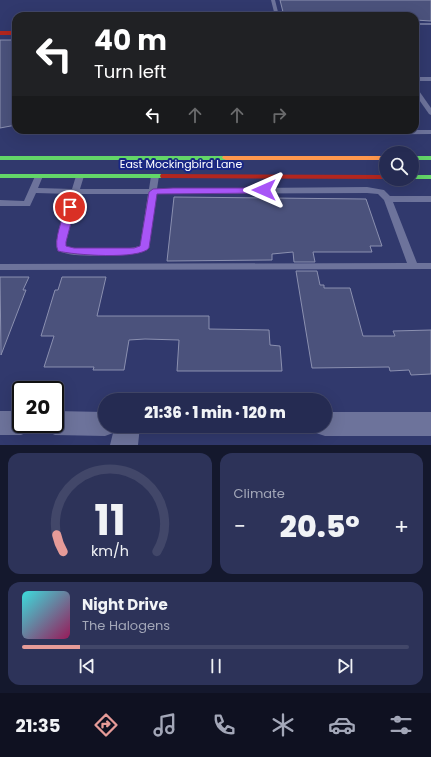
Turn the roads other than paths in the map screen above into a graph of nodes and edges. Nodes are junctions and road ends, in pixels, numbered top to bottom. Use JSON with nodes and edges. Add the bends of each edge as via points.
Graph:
{"nodes":[{"id":1,"x":273,"y":0,"type":"edge"},
{"id":2,"x":276,"y":12,"type":"edge"},
{"id":3,"x":419,"y":24,"type":"edge"},
{"id":4,"x":431,"y":24,"type":"edge"},
{"id":5,"x":0,"y":33,"type":"edge"},
{"id":6,"x":12,"y":33,"type":"edge"},
{"id":7,"x":419,"y":79,"type":"edge"},
{"id":8,"x":431,"y":79,"type":"edge"},
{"id":9,"x":419,"y":95,"type":"edge"},
{"id":10,"x":430,"y":111,"type":"edge"},
{"id":11,"x":419,"y":132,"type":"edge"},
{"id":12,"x":431,"y":132,"type":"edge"},
{"id":13,"x":0,"y":158,"type":"edge"},
{"id":14,"x":40,"y":158,"type":"junction"},
{"id":15,"x":257,"y":158,"type":"junction"},
{"id":16,"x":379,"y":158,"type":"edge"},
{"id":17,"x":419,"y":158,"type":"edge"},
{"id":18,"x":431,"y":158,"type":"edge"},
{"id":19,"x":0,"y":176,"type":"edge"},
{"id":20,"x":36,"y":176,"type":"junction"},
{"id":21,"x":80,"y":176,"type":"junction"},
{"id":22,"x":155,"y":176,"type":"junction"},
{"id":23,"x":198,"y":176,"type":"junction"},
{"id":24,"x":261,"y":177,"type":"junction"},
{"id":25,"x":375,"y":177,"type":"junction"},
{"id":26,"x":379,"y":177,"type":"edge"},
{"id":27,"x":419,"y":177,"type":"edge"},
{"id":28,"x":431,"y":177,"type":"edge"},
{"id":29,"x":33,"y":190,"type":"junction"},
{"id":30,"x":198,"y":190,"type":"junction"},
{"id":31,"x":264,"y":190,"type":"junction"},
{"id":32,"x":74,"y":192,"type":"junction"},
{"id":33,"x":153,"y":192,"type":"junction"},
{"id":34,"x":381,"y":192,"type":"junction"},
{"id":35,"x":388,"y":199,"type":"junction"},
{"id":36,"x":431,"y":199,"type":"edge"},
{"id":37,"x":0,"y":203,"type":"edge"},
{"id":38,"x":413,"y":266,"type":"junction"},
{"id":39,"x":431,"y":266,"type":"edge"},
{"id":40,"x":0,"y":267,"type":"edge"},
{"id":41,"x":0,"y":423,"type":"edge"},
{"id":42,"x":12,"y":423,"type":"edge"},
{"id":43,"x":64,"y":424,"type":"edge"},
{"id":44,"x":98,"y":424,"type":"edge"},
{"id":45,"x":332,"y":424,"type":"edge"},
{"id":46,"x":431,"y":424,"type":"edge"},
{"id":47,"x":126,"y":433,"type":"edge"},
{"id":48,"x":124,"y":445,"type":"edge"}],
"edges":[{"from":1,"to":2,"type":"lane"},
{"from":3,"to":4,"type":"lane"},
{"from":5,"to":6,"type":"main road"},
{"from":7,"to":8,"type":"lane"},
{"from":9,"to":10,"type":"lane"},
{"from":11,"to":12,"type":"lane"},
{"from":13,"to":14,"type":"main road","name":"East Mockingbird Lane"},
{"from":14,"to":15,"type":"main road","name":"East Mockingbird Lane"},
{"from":14,"to":20,"type":"main road"},
{"from":15,"to":16,"type":"main road","name":"East Mockingbird Lane"},
{"from":15,"to":24,"type":"main road"},
{"from":17,"to":18,"type":"main road"},
{"from":19,"to":20,"type":"main road","name":"East Mockingbird Lane"},
{"from":20,"to":21,"type":"main road","name":"East Mockingbird Lane"},
{"from":20,"to":29,"type":"lane"},
{"from":21,"to":22,"type":"main road","name":"East Mockingbird Lane"},
{"from":21,"to":32,"type":"lane"},
{"from":22,"to":23,"type":"main road","name":"East Mockingbird Lane"},
{"from":22,"to":33,"type":"lane"},
{"from":23,"to":24,"type":"main road","name":"East Mockingbird Lane"},
{"from":23,"to":30,"type":"lane"},
{"from":24,"to":25,"type":"main road","name":"East Mockingbird Lane"},
{"from":24,"to":31,"type":"lane"},
{"from":25,"to":26,"type":"main road","name":"East Mockingbird Lane"},
{"from":25,"to":34,"type":"lane"},
{"from":27,"to":28,"type":"main road"},
{"from":29,"to":32,"type":"lane"},
{"from":29,"to":37,"type":"lane","via":[[27,204]]},
{"from":30,"to":31,"type":"lane"},
{"from":30,"to":33,"type":"lane"},
{"from":31,"to":34,"type":"lane"},
{"from":32,"to":33,"type":"lane"},
{"from":32,"to":33,"type":"lane","via":[[61,242],[62,249],[134,251],[144,248]]},
{"from":34,"to":35,"type":"lane"},
{"from":35,"to":36,"type":"lane"},
{"from":35,"to":38,"type":"lane"},
{"from":38,"to":39,"type":"lane"},
{"from":38,"to":40,"type":"lane"},
{"from":41,"to":42,"type":"street"},
{"from":43,"to":44,"type":"street"},
{"from":45,"to":46,"type":"street"},
{"from":47,"to":48,"type":"street"}]}
